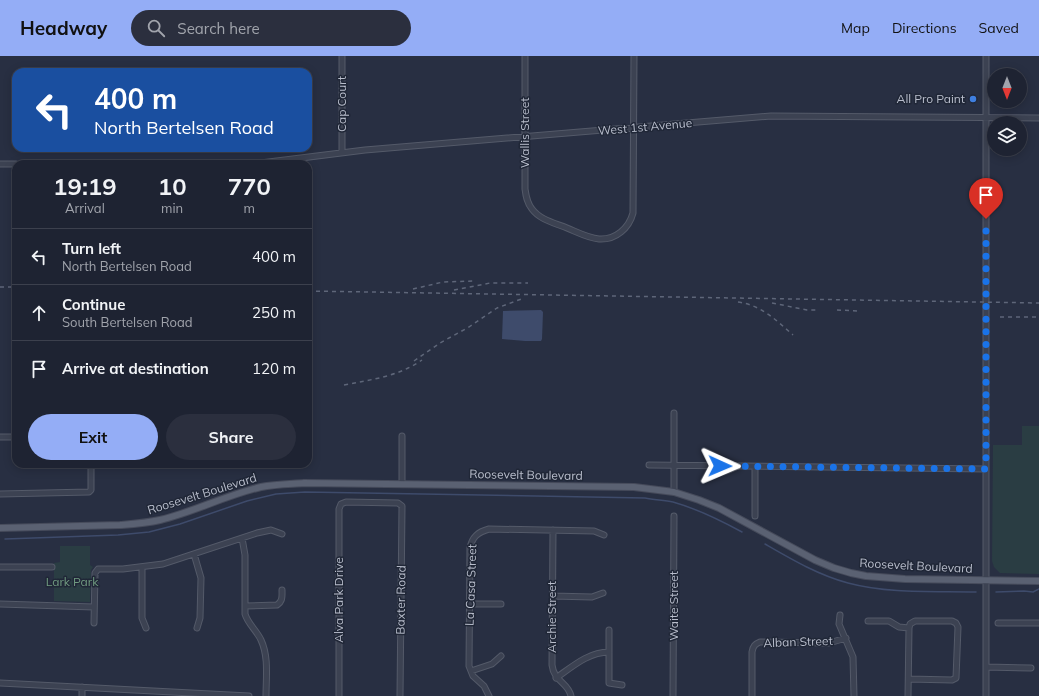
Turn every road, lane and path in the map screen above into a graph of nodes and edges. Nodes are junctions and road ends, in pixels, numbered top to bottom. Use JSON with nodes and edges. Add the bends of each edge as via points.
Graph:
{"nodes":[{"id":1,"x":342,"y":56,"type":"edge"},
{"id":2,"x":525,"y":56,"type":"edge"},
{"id":3,"x":634,"y":56,"type":"edge"},
{"id":4,"x":986,"y":56,"type":"edge"},
{"id":5,"x":987,"y":118,"type":"junction"},
{"id":6,"x":1027,"y":118,"type":"edge"},
{"id":7,"x":1039,"y":118,"type":"edge"},
{"id":8,"x":634,"y":128,"type":"junction"},
{"id":9,"x":525,"y":137,"type":"junction"},
{"id":10,"x":342,"y":153,"type":"junction"},
{"id":11,"x":285,"y":160,"type":"edge"},
{"id":12,"x":0,"y":164,"type":"edge"},
{"id":13,"x":12,"y":164,"type":"edge"},
{"id":14,"x":674,"y":413,"type":"dead end"},
{"id":15,"x":402,"y":436,"type":"dead end"},
{"id":16,"x":0,"y":437,"type":"edge"},
{"id":17,"x":12,"y":437,"type":"edge"},
{"id":18,"x":649,"y":465,"type":"dead end"},
{"id":19,"x":674,"y":465,"type":"junction"},
{"id":20,"x":754,"y":467,"type":"junction"},
{"id":21,"x":91,"y":468,"type":"edge"},
{"id":22,"x":986,"y":469,"type":"junction"},
{"id":23,"x":402,"y":484,"type":"junction"},
{"id":24,"x":674,"y":492,"type":"junction"},
{"id":25,"x":0,"y":494,"type":"edge"},
{"id":26,"x":341,"y":504,"type":"joint"},
{"id":27,"x":674,"y":516,"type":"dead end"},
{"id":28,"x":755,"y":516,"type":"dead end"},
{"id":29,"x":0,"y":528,"type":"edge"},
{"id":30,"x":553,"y":530,"type":"junction"},
{"id":31,"x":282,"y":534,"type":"dead end"},
{"id":32,"x":604,"y":536,"type":"dead end"},
{"id":33,"x":242,"y":538,"type":"junction"},
{"id":34,"x":194,"y":554,"type":"junction"},
{"id":35,"x":0,"y":567,"type":"edge"},
{"id":36,"x":52,"y":567,"type":"dead end"},
{"id":37,"x":142,"y":567,"type":"junction"},
{"id":38,"x":986,"y":581,"type":"junction"},
{"id":39,"x":1039,"y":581,"type":"edge"},
{"id":40,"x":282,"y":590,"type":"dead end"},
{"id":41,"x":603,"y":593,"type":"dead end"},
{"id":42,"x":552,"y":596,"type":"junction"},
{"id":43,"x":0,"y":604,"type":"edge"},
{"id":44,"x":470,"y":604,"type":"junction"},
{"id":45,"x":501,"y":604,"type":"dead end"},
{"id":46,"x":245,"y":606,"type":"junction"},
{"id":47,"x":94,"y":607,"type":"junction"},
{"id":48,"x":840,"y":615,"type":"dead end"},
{"id":49,"x":868,"y":621,"type":"dead end"},
{"id":50,"x":998,"y":622,"type":"dead end"},
{"id":51,"x":94,"y":623,"type":"dead end"},
{"id":52,"x":1039,"y":623,"type":"edge"},
{"id":53,"x":146,"y":628,"type":"dead end"},
{"id":54,"x":197,"y":628,"type":"dead end"},
{"id":55,"x":909,"y":628,"type":"junction"},
{"id":56,"x":610,"y":630,"type":"dead end"},
{"id":57,"x":846,"y":638,"type":"junction"},
{"id":58,"x":609,"y":652,"type":"junction"},
{"id":59,"x":501,"y":656,"type":"dead end"},
{"id":60,"x":986,"y":667,"type":"junction"},
{"id":61,"x":1032,"y":668,"type":"dead end"},
{"id":62,"x":471,"y":671,"type":"junction"},
{"id":63,"x":556,"y":678,"type":"junction"},
{"id":64,"x":909,"y":679,"type":"junction"},
{"id":65,"x":0,"y":683,"type":"edge"},
{"id":66,"x":622,"y":685,"type":"dead end"},
{"id":67,"x":82,"y":687,"type":"junction"},
{"id":68,"x":220,"y":695,"type":"edge"},
{"id":69,"x":82,"y":696,"type":"edge"},
{"id":70,"x":249,"y":696,"type":"edge"},
{"id":71,"x":266,"y":696,"type":"edge"},
{"id":72,"x":339,"y":696,"type":"edge"},
{"id":73,"x":400,"y":696,"type":"edge"},
{"id":74,"x":489,"y":696,"type":"edge"},
{"id":75,"x":571,"y":696,"type":"edge"},
{"id":76,"x":673,"y":696,"type":"edge"},
{"id":77,"x":752,"y":696,"type":"edge"},
{"id":78,"x":854,"y":696,"type":"edge"},
{"id":79,"x":908,"y":696,"type":"edge"},
{"id":80,"x":986,"y":696,"type":"edge"}],
"edges":[{"from":1,"to":10,"type":"street","name":"Cap Court"},
{"from":2,"to":9,"type":"street","name":"Wallis Street"},
{"from":3,"to":8,"type":"street"},
{"from":4,"to":5,"type":"street"},
{"from":5,"to":8,"type":"street","name":"West 1st Avenue","via":[[779,116]]},
{"from":5,"to":22,"type":"street"},
{"from":6,"to":7,"type":"street","name":"West 1st Avenue"},
{"from":8,"to":9,"type":"street","name":"West 1st Avenue"},
{"from":8,"to":9,"type":"street","name":"Wallis Street","via":[[631,220],[619,233],[600,239],[548,221],[532,209],[525,189]]},
{"from":9,"to":10,"type":"street","name":"West 1st Avenue"},
{"from":10,"to":11,"type":"street","name":"West 1st Avenue"},
{"from":12,"to":13,"type":"street"},
{"from":14,"to":19,"type":"street"},
{"from":15,"to":23,"type":"street"},
{"from":16,"to":17,"type":"street"},
{"from":18,"to":19,"type":"street"},
{"from":19,"to":20,"type":"street"},
{"from":19,"to":24,"type":"street"},
{"from":20,"to":22,"type":"street"},
{"from":20,"to":28,"type":"street"},
{"from":21,"to":25,"type":"street","via":[[91,490],[88,492]]},
{"from":22,"to":38,"type":"street"},
{"from":23,"to":24,"type":"main road","name":"Roosevelt Boulevard","via":[[634,487]]},
{"from":23,"to":29,"type":"main road","name":"Roosevelt Boulevard","via":[[283,484],[240,493],[176,515],[139,524]]},
{"from":24,"to":38,"type":"main road","name":"Roosevelt Boulevard","via":[[719,508],[814,560],[851,573],[866,576]]},
{"from":26,"to":72,"type":"street","name":"Alva Park Drive"},
{"from":26,"to":73,"type":"street","name":"Baxter Road","via":[[401,504]]},
{"from":27,"to":76,"type":"street","name":"Waite Street"},
{"from":30,"to":32,"type":"street","name":"La Casa Street","via":[[594,531]]},
{"from":30,"to":42,"type":"street","name":"Archie Street"},
{"from":30,"to":44,"type":"street","name":"La Casa Street","via":[[489,529],[478,533],[470,548]]},
{"from":31,"to":33,"type":"street","via":[[271,530]]},
{"from":33,"to":34,"type":"street"},
{"from":33,"to":46,"type":"street","via":[[245,555]]},
{"from":34,"to":37,"type":"street"},
{"from":34,"to":54,"type":"street","via":[[201,578],[200,618]]},
{"from":35,"to":36,"type":"street"},
{"from":37,"to":47,"type":"street","via":[[96,570]]},
{"from":37,"to":53,"type":"street","via":[[142,618]]},
{"from":38,"to":39,"type":"main road","name":"Roosevelt Boulevard"},
{"from":38,"to":60,"type":"street"},
{"from":40,"to":46,"type":"street","via":[[282,600],[277,605]]},
{"from":41,"to":42,"type":"street","via":[[592,597]]},
{"from":42,"to":63,"type":"street","name":"Archie Street","via":[[552,665]]},
{"from":43,"to":47,"type":"street"},
{"from":44,"to":45,"type":"street"},
{"from":44,"to":62,"type":"street","name":"La Casa Street"},
{"from":46,"to":71,"type":"street","via":[[246,620],[258,633],[265,652]]},
{"from":47,"to":51,"type":"street"},
{"from":48,"to":57,"type":"street","via":[[839,624]]},
{"from":49,"to":55,"type":"street","via":[[889,621],[899,628]]},
{"from":50,"to":52,"type":"street"},
{"from":55,"to":64,"type":"street"},
{"from":55,"to":64,"type":"street","via":[[910,623],[914,621],[952,621],[958,626],[956,678]]},
{"from":56,"to":58,"type":"street"},
{"from":57,"to":77,"type":"street","name":"Alban Street","via":[[828,643],[758,643],[752,652]]},
{"from":57,"to":78,"type":"street","via":[[853,657]]},
{"from":58,"to":63,"type":"street","via":[[600,652],[583,659]]},
{"from":58,"to":66,"type":"street","via":[[609,683]]},
{"from":59,"to":62,"type":"street","via":[[492,664]]},
{"from":60,"to":61,"type":"street"},
{"from":60,"to":80,"type":"street"},
{"from":62,"to":74,"type":"street"},
{"from":63,"to":75,"type":"street","via":[[568,688]]},
{"from":64,"to":79,"type":"street"},
{"from":65,"to":67,"type":"street"},
{"from":67,"to":68,"type":"street"},
{"from":67,"to":69,"type":"street"},
{"from":68,"to":70,"type":"street"}]}
